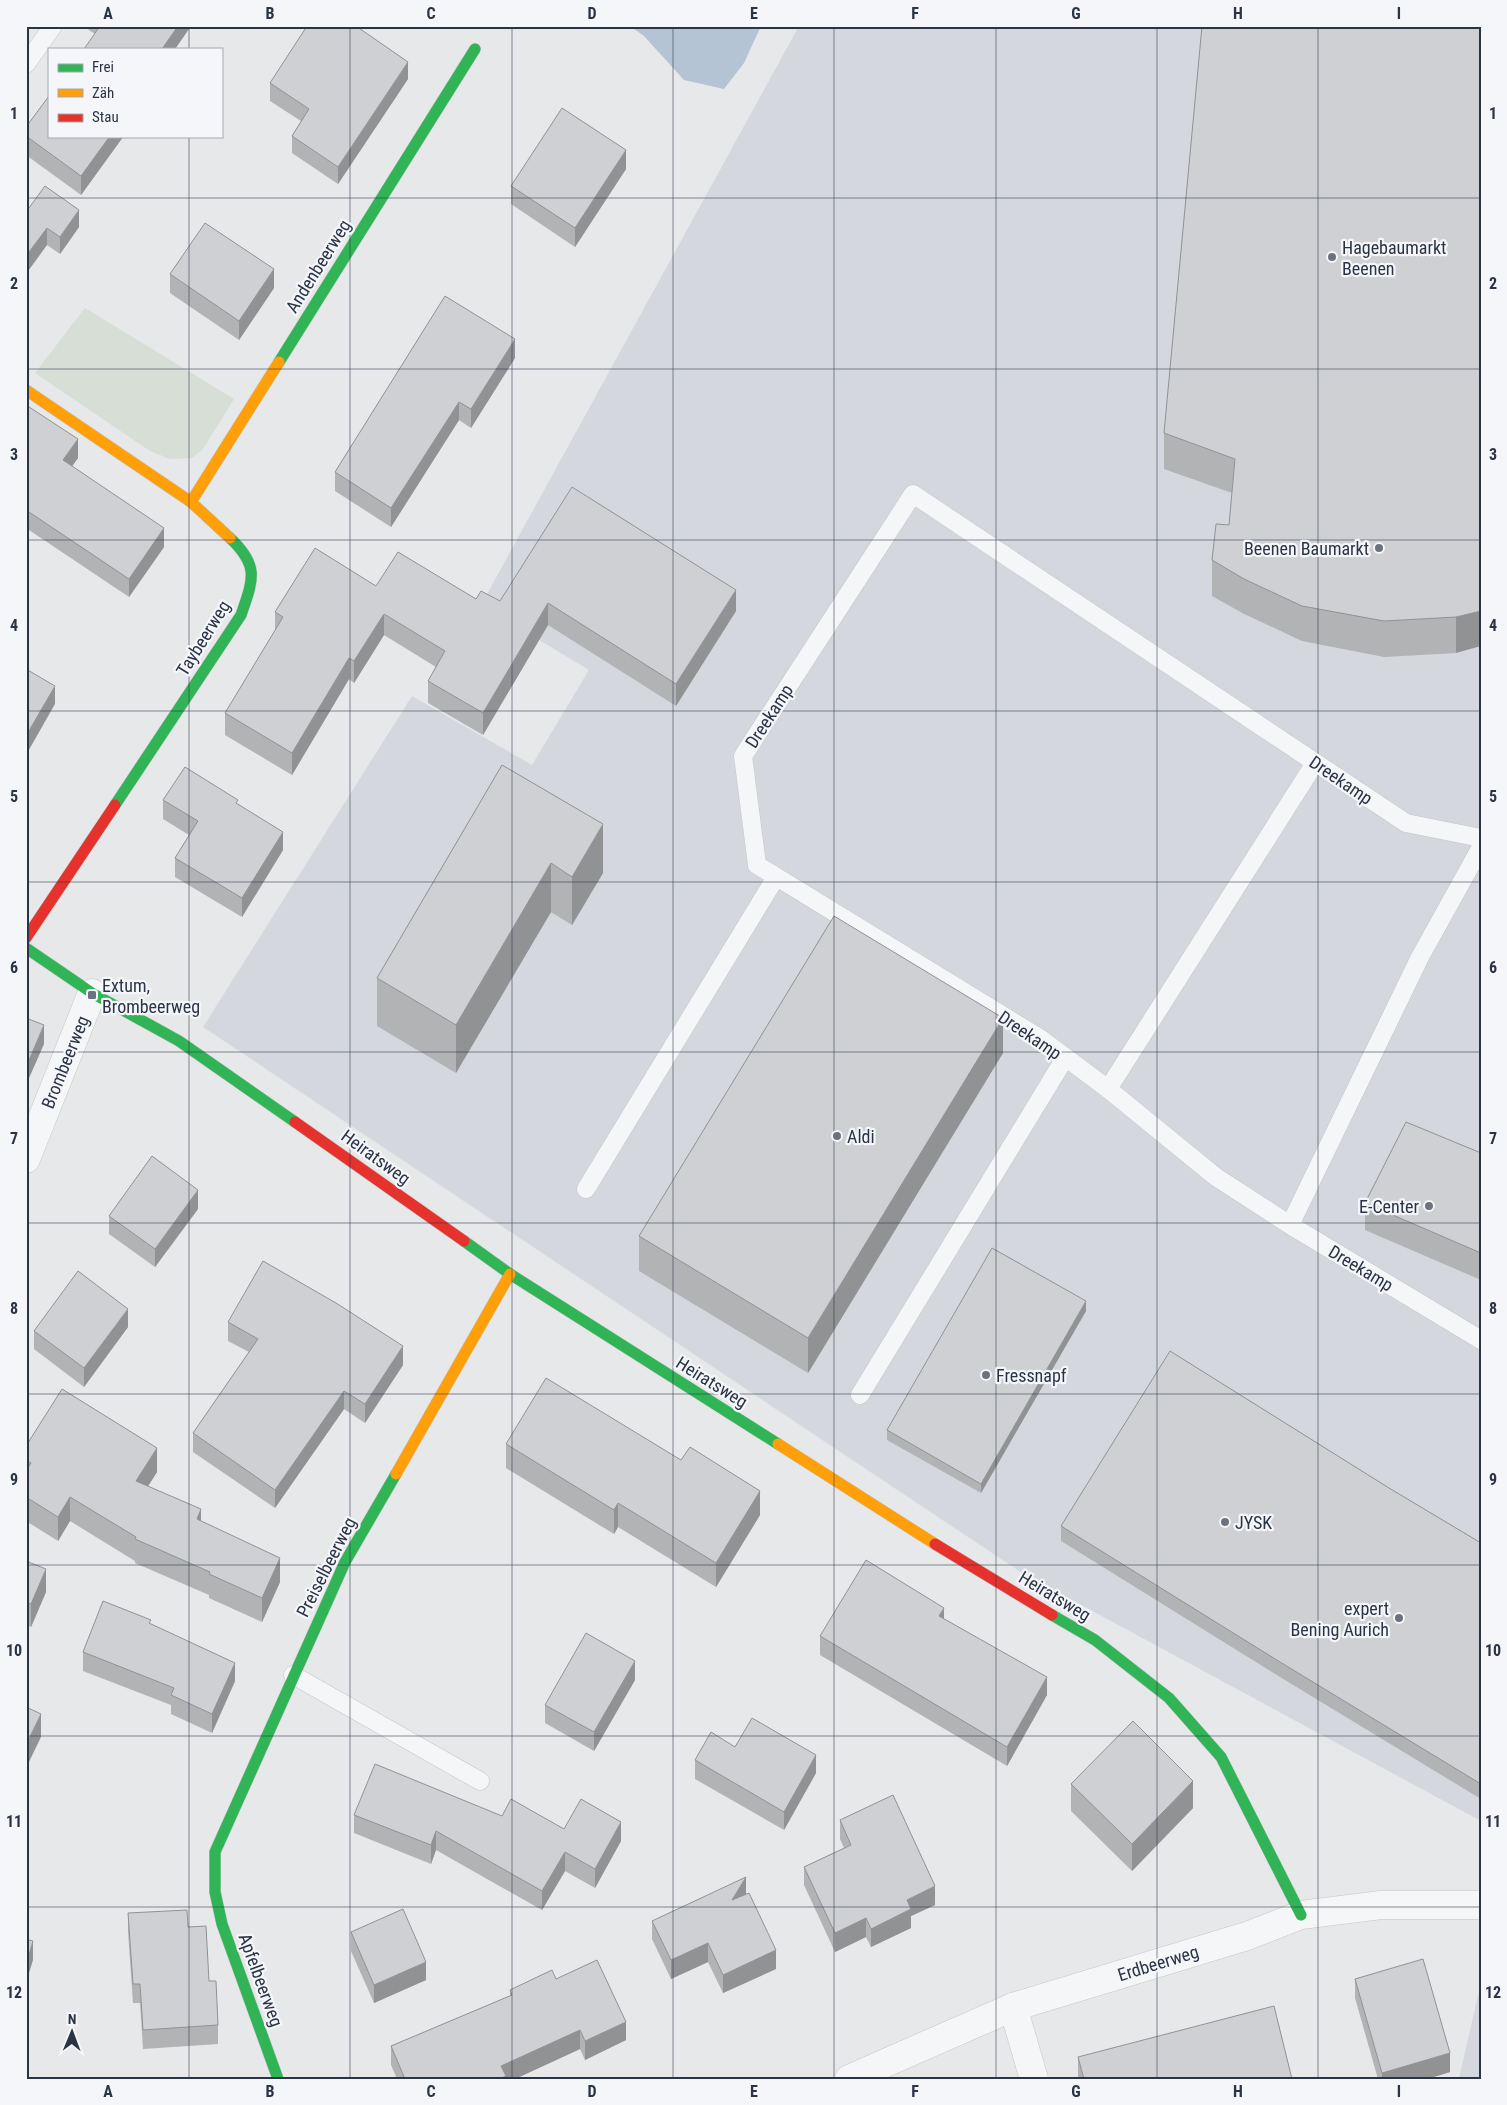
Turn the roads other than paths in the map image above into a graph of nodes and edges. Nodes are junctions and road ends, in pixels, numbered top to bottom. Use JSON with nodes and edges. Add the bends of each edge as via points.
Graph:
{"nodes":[{"id":1,"x":52,"y":26,"type":"edge"},
{"id":2,"x":475,"y":50,"type":"dead end"},
{"id":3,"x":26,"y":64,"type":"edge"},
{"id":4,"x":26,"y":390,"type":"edge"},
{"id":5,"x":191,"y":502,"type":"junction"},
{"id":6,"x":1315,"y":763,"type":"junction"},
{"id":7,"x":1481,"y":838,"type":"edge"},
{"id":8,"x":1481,"y":847,"type":"edge"},
{"id":9,"x":776,"y":877,"type":"junction"},
{"id":10,"x":26,"y":938,"type":"edge"},
{"id":11,"x":26,"y":948,"type":"edge"},
{"id":12,"x":92,"y":993,"type":"junction"},
{"id":13,"x":1065,"y":1058,"type":"junction"},
{"id":14,"x":1108,"y":1089,"type":"junction"},
{"id":15,"x":26,"y":1159,"type":"edge"},
{"id":16,"x":586,"y":1189,"type":"dead end"},
{"id":17,"x":1290,"y":1225,"type":"junction"},
{"id":18,"x":510,"y":1274,"type":"junction"},
{"id":19,"x":1481,"y":1340,"type":"edge"},
{"id":20,"x":860,"y":1395,"type":"dead end"},
{"id":21,"x":293,"y":1675,"type":"junction"},
{"id":22,"x":480,"y":1781,"type":"dead end"},
{"id":23,"x":215,"y":1892,"type":"joint"},
{"id":24,"x":1481,"y":1905,"type":"edge"},
{"id":25,"x":1302,"y":1915,"type":"junction"},
{"id":26,"x":1013,"y":2006,"type":"junction"},
{"id":27,"x":278,"y":2079,"type":"edge"},
{"id":28,"x":849,"y":2079,"type":"edge"},
{"id":29,"x":1034,"y":2079,"type":"edge"}],
"edges":[{"from":1,"to":3,"type":"lane"},
{"from":2,"to":5,"type":"street","name":"Andenbeerweg"},
{"from":4,"to":5,"type":"street","name":"Taybeerweg"},
{"from":5,"to":10,"type":"street","name":"Taybeerweg","via":[[245,552],[253,580],[241,615]]},
{"from":6,"to":7,"type":"lane","name":"Dreekamp","via":[[1406,823]]},
{"from":6,"to":9,"type":"lane","name":"Dreekamp","via":[[913,494],[743,756],[757,865]]},
{"from":6,"to":14,"type":"lane"},
{"from":8,"to":17,"type":"lane","via":[[1420,957]]},
{"from":9,"to":13,"type":"lane","name":"Dreekamp","via":[[1041,1039]]},
{"from":9,"to":16,"type":"lane"},
{"from":11,"to":12,"type":"street","name":"Heiratsweg"},
{"from":12,"to":15,"type":"street","name":"Brombeerweg"},
{"from":12,"to":18,"type":"street","name":"Heiratsweg","via":[[179,1041]]},
{"from":13,"to":14,"type":"lane","name":"Dreekamp"},
{"from":13,"to":20,"type":"lane"},
{"from":14,"to":17,"type":"lane","name":"Dreekamp","via":[[1216,1177]]},
{"from":17,"to":19,"type":"lane","name":"Dreekamp"},
{"from":18,"to":21,"type":"street","name":"Preiselbeerweg","via":[[345,1562]]},
{"from":18,"to":25,"type":"street","name":"Heiratsweg","via":[[978,1571],[1095,1640],[1169,1698],[1221,1756]]},
{"from":21,"to":22,"type":"lane"},
{"from":21,"to":23,"type":"street","name":"Preiselbeerweg","via":[[215,1852]]},
{"from":23,"to":27,"type":"street","name":"Apfelbeerweg","via":[[222,1924]]},
{"from":24,"to":25,"type":"street","name":"Erdbeerweg","via":[[1381,1905]]},
{"from":25,"to":26,"type":"street","name":"Erdbeerweg","via":[[1246,1936]]},
{"from":26,"to":28,"type":"street","name":"Erdbeerweg"},
{"from":26,"to":29,"type":"street"}]}
